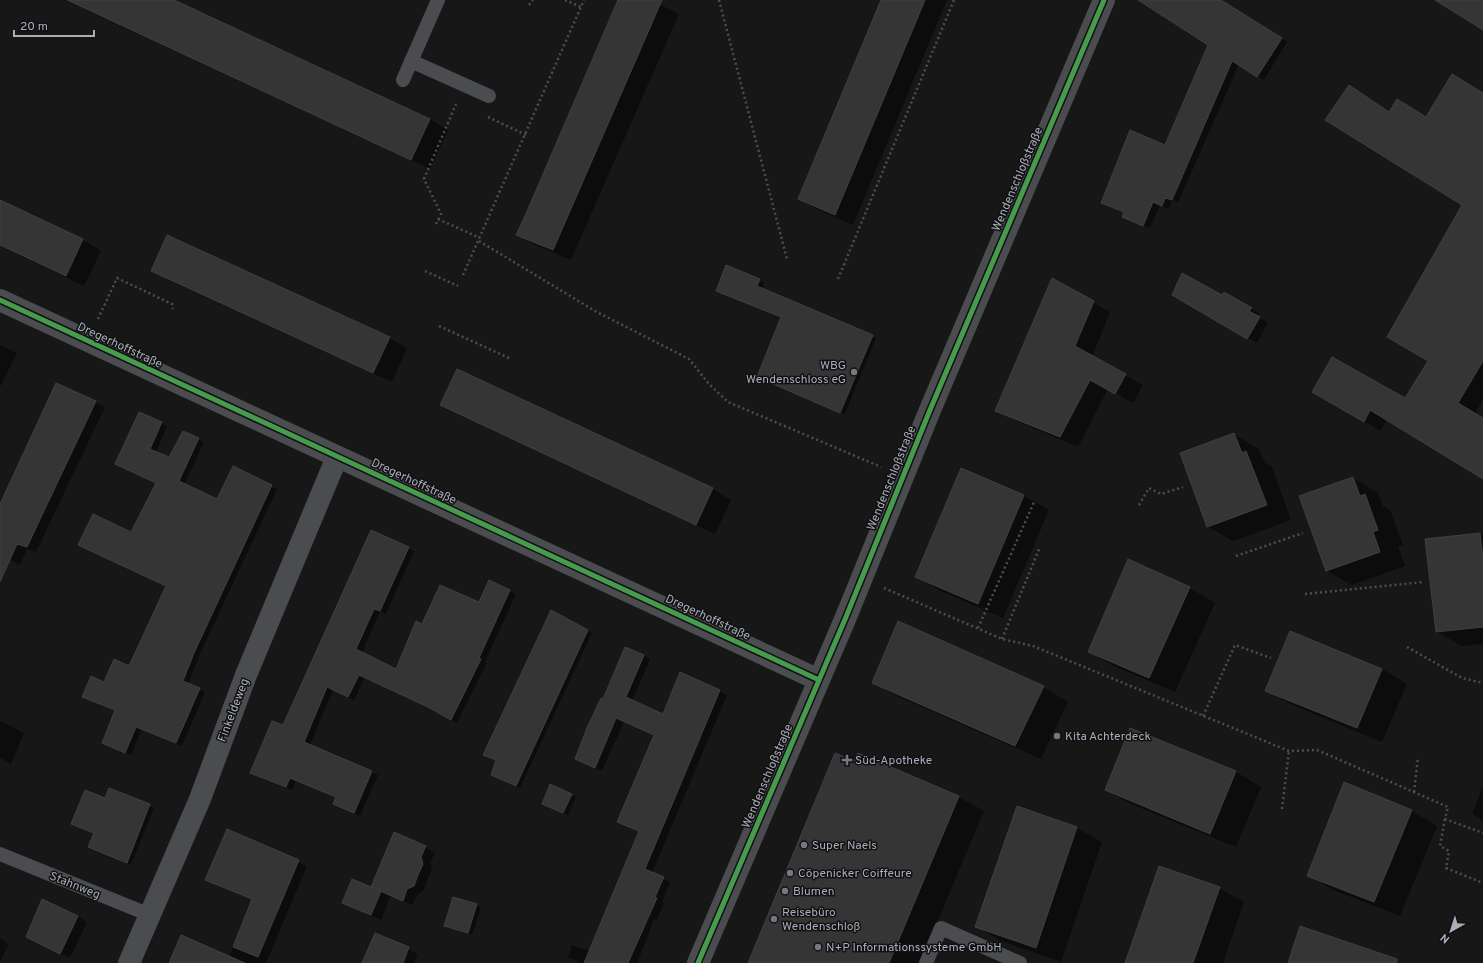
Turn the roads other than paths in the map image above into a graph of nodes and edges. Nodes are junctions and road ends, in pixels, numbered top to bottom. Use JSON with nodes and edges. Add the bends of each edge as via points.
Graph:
{"nodes":[{"id":1,"x":438,"y":0,"type":"edge"},
{"id":2,"x":1104,"y":0,"type":"edge"},
{"id":3,"x":411,"y":61,"type":"junction"},
{"id":4,"x":403,"y":80,"type":"dead end"},
{"id":5,"x":489,"y":96,"type":"dead end"},
{"id":6,"x":0,"y":300,"type":"edge"},
{"id":7,"x":337,"y":457,"type":"junction"},
{"id":8,"x":819,"y":680,"type":"junction"},
{"id":9,"x":0,"y":854,"type":"edge"},
{"id":10,"x":150,"y":916,"type":"junction"},
{"id":11,"x":129,"y":963,"type":"edge"},
{"id":12,"x":698,"y":963,"type":"edge"},
{"id":13,"x":926,"y":963,"type":"edge"},
{"id":14,"x":1020,"y":963,"type":"edge"}],
"edges":[{"from":1,"to":3,"type":"lane"},
{"from":2,"to":8,"type":"street","name":"Wendenschloßstraße"},
{"from":3,"to":4,"type":"lane"},
{"from":3,"to":5,"type":"lane"},
{"from":6,"to":7,"type":"street","name":"Dregerhoffstraße"},
{"from":7,"to":8,"type":"street","name":"Dregerhoffstraße"},
{"from":7,"to":10,"type":"street","name":"Finkeldeweg","via":[[246,675],[200,799]]},
{"from":8,"to":12,"type":"street","name":"Wendenschloßstraße"},
{"from":9,"to":10,"type":"lane","name":"Stahnweg"},
{"from":10,"to":11,"type":"street","name":"Finkeldeweg"},
{"from":13,"to":14,"type":"lane","via":[[941,928]]}]}
